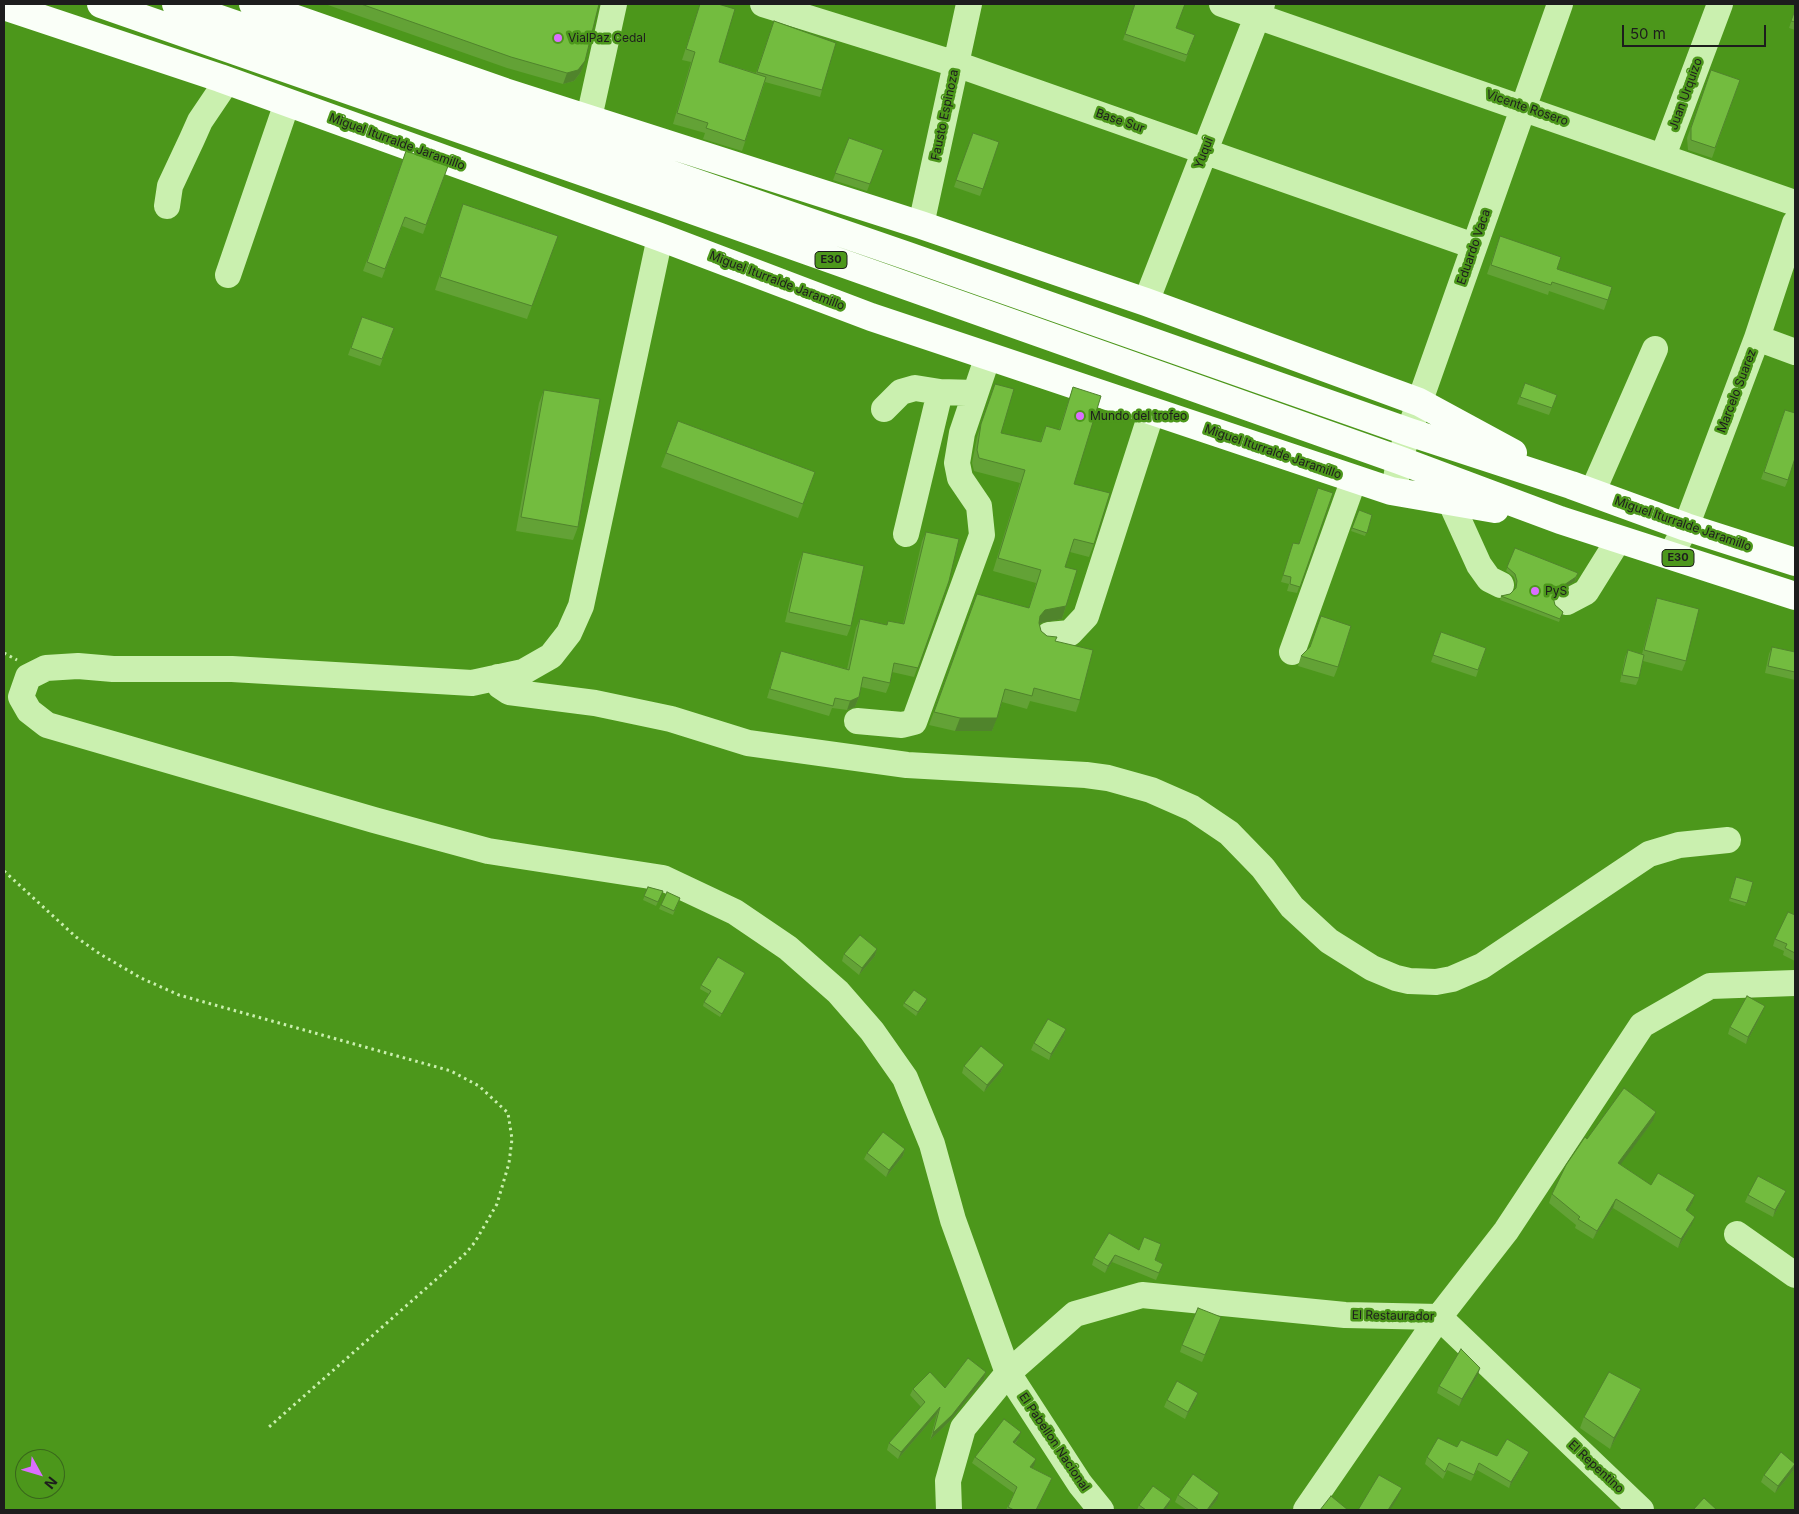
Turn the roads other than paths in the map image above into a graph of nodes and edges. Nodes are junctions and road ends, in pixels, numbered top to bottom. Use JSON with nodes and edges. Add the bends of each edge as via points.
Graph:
{"nodes":[{"id":1,"x":101,"y":4,"type":"edge"},
{"id":2,"x":176,"y":4,"type":"edge"},
{"id":3,"x":253,"y":4,"type":"edge"},
{"id":4,"x":614,"y":4,"type":"edge"},
{"id":5,"x":763,"y":4,"type":"edge"},
{"id":6,"x":970,"y":4,"type":"edge"},
{"id":7,"x":1222,"y":4,"type":"edge"},
{"id":8,"x":1560,"y":4,"type":"edge"},
{"id":9,"x":1720,"y":4,"type":"edge"},
{"id":10,"x":4,"y":6,"type":"edge"},
{"id":11,"x":1260,"y":10,"type":"edge"},
{"id":12,"x":956,"y":64,"type":"junction"},
{"id":13,"x":227,"y":81,"type":"junction"},
{"id":14,"x":287,"y":103,"type":"junction"},
{"id":15,"x":1523,"y":107,"type":"junction"},
{"id":16,"x":590,"y":118,"type":"junction"},
{"id":17,"x":1205,"y":151,"type":"junction"},
{"id":18,"x":1663,"y":156,"type":"junction"},
{"id":19,"x":1795,"y":203,"type":"edge"},
{"id":20,"x":167,"y":206,"type":"dead end"},
{"id":21,"x":1795,"y":223,"type":"edge"},
{"id":22,"x":921,"y":225,"type":"junction"},
{"id":23,"x":660,"y":237,"type":"junction"},
{"id":24,"x":1474,"y":246,"type":"junction"},
{"id":25,"x":228,"y":275,"type":"dead end"},
{"id":26,"x":1146,"y":302,"type":"junction"},
{"id":27,"x":1757,"y":338,"type":"junction"},
{"id":28,"x":1655,"y":349,"type":"dead end"},
{"id":29,"x":1795,"y":352,"type":"edge"},
{"id":30,"x":988,"y":356,"type":"junction"},
{"id":31,"x":940,"y":392,"type":"junction"},
{"id":32,"x":975,"y":393,"type":"junction"},
{"id":33,"x":1419,"y":402,"type":"junction"},
{"id":34,"x":884,"y":409,"type":"dead end"},
{"id":35,"x":1152,"y":411,"type":"junction"},
{"id":36,"x":1409,"y":432,"type":"junction"},
{"id":37,"x":1399,"y":460,"type":"junction"},
{"id":38,"x":1354,"y":479,"type":"junction"},
{"id":39,"x":1582,"y":489,"type":"junction"},
{"id":40,"x":1394,"y":492,"type":"junction"},
{"id":41,"x":1450,"y":501,"type":"junction"},
{"id":42,"x":1560,"y":520,"type":"junction"},
{"id":43,"x":1686,"y":527,"type":"junction"},
{"id":44,"x":906,"y":534,"type":"dead end"},
{"id":45,"x":1619,"y":539,"type":"junction"},
{"id":46,"x":1670,"y":556,"type":"junction"},
{"id":47,"x":1795,"y":562,"type":"edge"},
{"id":48,"x":1500,"y":585,"type":"dead end"},
{"id":49,"x":1795,"y":596,"type":"edge"},
{"id":50,"x":1567,"y":602,"type":"dead end"},
{"id":51,"x":1049,"y":635,"type":"edge"},
{"id":52,"x":1292,"y":652,"type":"dead end"},
{"id":53,"x":498,"y":677,"type":"junction"},
{"id":54,"x":857,"y":721,"type":"dead end"},
{"id":55,"x":1728,"y":840,"type":"dead end"},
{"id":56,"x":1795,"y":983,"type":"edge"},
{"id":57,"x":1737,"y":1234,"type":"dead end"},
{"id":58,"x":1795,"y":1275,"type":"edge"},
{"id":59,"x":1439,"y":1317,"type":"junction"},
{"id":60,"x":1008,"y":1373,"type":"junction"},
{"id":61,"x":949,"y":1510,"type":"edge"},
{"id":62,"x":1101,"y":1510,"type":"edge"},
{"id":63,"x":1306,"y":1510,"type":"edge"},
{"id":64,"x":1641,"y":1510,"type":"edge"}],
"edges":[{"from":1,"to":37,"type":"main road","name":"Miguel Iturralde Jaramillo","number":"E30"},
{"from":2,"to":36,"type":"main road","name":"Miguel Iturralde Jaramillo","number":"E30"},
{"from":3,"to":16,"type":"main road","name":"Miguel Iturralde Jaramillo","via":[[505,92]]},
{"from":4,"to":16,"type":"street"},
{"from":5,"to":12,"type":"street","name":"Base Sur"},
{"from":6,"to":12,"type":"street","name":"Fausto Espinoza"},
{"from":7,"to":11,"type":"street","name":"Vicente Rosero"},
{"from":8,"to":15,"type":"street","name":"Eduardo Vaca"},
{"from":9,"to":18,"type":"street","name":"Juan Urquizo"},
{"from":10,"to":13,"type":"main road","name":"Miguel Iturralde Jaramillo"},
{"from":11,"to":15,"type":"street","name":"Vicente Rosero"},
{"from":11,"to":17,"type":"street","name":"Yuqui"},
{"from":12,"to":17,"type":"street","name":"Base Sur"},
{"from":12,"to":22,"type":"street","name":"Fausto Espinoza"},
{"from":13,"to":14,"type":"main road","name":"Miguel Iturralde Jaramillo"},
{"from":13,"to":20,"type":"street","via":[[196,130],[170,186]]},
{"from":14,"to":23,"type":"main road","name":"Miguel Iturralde Jaramillo"},
{"from":14,"to":25,"type":"street"},
{"from":15,"to":18,"type":"street","name":"Vicente Rosero"},
{"from":15,"to":24,"type":"street","name":"Eduardo Vaca"},
{"from":16,"to":22,"type":"main road","name":"Miguel Iturralde Jaramillo"},
{"from":17,"to":24,"type":"street","name":"Base Sur"},
{"from":17,"to":26,"type":"street","name":"Yuqui"},
{"from":18,"to":19,"type":"street","name":"Vicente Rosero"},
{"from":21,"to":27,"type":"street","name":"Marcelo Suarez"},
{"from":22,"to":26,"type":"main road","name":"Miguel Iturralde Jaramillo"},
{"from":23,"to":30,"type":"main road","name":"Miguel Iturralde Jaramillo","via":[[871,317]]},
{"from":23,"to":53,"type":"street","name":"El Pabellon Nacional","via":[[581,606],[569,633],[551,656],[523,672]]},
{"from":24,"to":33,"type":"street","name":"Eduardo Vaca"},
{"from":26,"to":33,"type":"main road","name":"Miguel Iturralde Jaramillo"},
{"from":27,"to":29,"type":"street"},
{"from":27,"to":43,"type":"street","name":"Marcelo Suarez"},
{"from":28,"to":39,"type":"street"},
{"from":30,"to":32,"type":"street"},
{"from":30,"to":35,"type":"main road","name":"Miguel Iturralde Jaramillo"},
{"from":31,"to":32,"type":"street"},
{"from":31,"to":34,"type":"street","via":[[914,388],[901,392]]},
{"from":31,"to":44,"type":"street"},
{"from":32,"to":54,"type":"street","via":[[962,433],[958,463],[960,478],[979,506],[982,535],[914,722],[902,726]]},
{"from":33,"to":36,"type":"street","name":"Eduardo Vaca"},
{"from":33,"to":39,"type":"main road","name":"Miguel Iturralde Jaramillo"},
{"from":35,"to":38,"type":"main road","name":"Miguel Iturralde Jaramillo"},
{"from":35,"to":51,"type":"street","via":[[1086,616],[1070,633]]},
{"from":36,"to":37,"type":"street","name":"Eduardo Vaca"},
{"from":36,"to":39,"type":"main road","name":"Miguel Iturralde Jaramillo","number":"E30"},
{"from":37,"to":40,"type":"street","name":"Eduardo Vaca"},
{"from":37,"to":42,"type":"main road","name":"Miguel Iturralde Jaramillo","number":"E30"},
{"from":38,"to":40,"type":"main road","name":"Miguel Iturralde Jaramillo"},
{"from":38,"to":52,"type":"street"},
{"from":39,"to":43,"type":"main road","name":"Miguel Iturralde Jaramillo","number":"E30"},
{"from":40,"to":41,"type":"main road","name":"Miguel Iturralde Jaramillo"},
{"from":41,"to":42,"type":"main road","name":"Miguel Iturralde Jaramillo"},
{"from":41,"to":48,"type":"street","via":[[1479,565],[1489,578]]},
{"from":42,"to":45,"type":"main road","name":"Miguel Iturralde Jaramillo","number":"E30"},
{"from":43,"to":46,"type":"street","name":"Marcelo Suarez"},
{"from":43,"to":47,"type":"main road","name":"Miguel Iturralde Jaramillo","number":"E30"},
{"from":45,"to":46,"type":"main road","name":"Miguel Iturralde Jaramillo","number":"E30"},
{"from":45,"to":50,"type":"street","via":[[1586,592]]},
{"from":46,"to":49,"type":"main road","name":"Miguel Iturralde Jaramillo","number":"E30"},
{"from":53,"to":55,"type":"street","via":[[500,686],[509,692],[595,703],[671,719],[748,743],[908,765],[1086,775],[1151,790],[1192,808],[1229,834],[1263,868],[1292,907],[1329,941],[1372,968],[1409,981],[1452,979],[1482,966],[1649,854],[1679,845]]},
{"from":53,"to":60,"type":"street","name":"El Pabellon Nacional","via":[[462,682],[416,681],[309,672],[78,666],[46,668],[28,676],[21,696],[29,711],[47,725],[84,737],[488,851],[663,878],[735,912],[788,948],[838,992],[872,1030],[905,1078],[932,1144],[953,1220]]},
{"from":56,"to":59,"type":"street","name":"El Restaurador","via":[[1710,986],[1642,1025],[1506,1231]]},
{"from":57,"to":58,"type":"street"},
{"from":59,"to":60,"type":"street","name":"El Restaurador","via":[[1345,1315],[1142,1295],[1075,1314]]},
{"from":59,"to":63,"type":"street"},
{"from":59,"to":64,"type":"street","name":"El Repentino"},
{"from":60,"to":61,"type":"street","name":"El Restaurador","via":[[962,1428],[948,1481]]},
{"from":60,"to":62,"type":"street","name":"El Pabellon Nacional","via":[[1080,1484]]}]}
